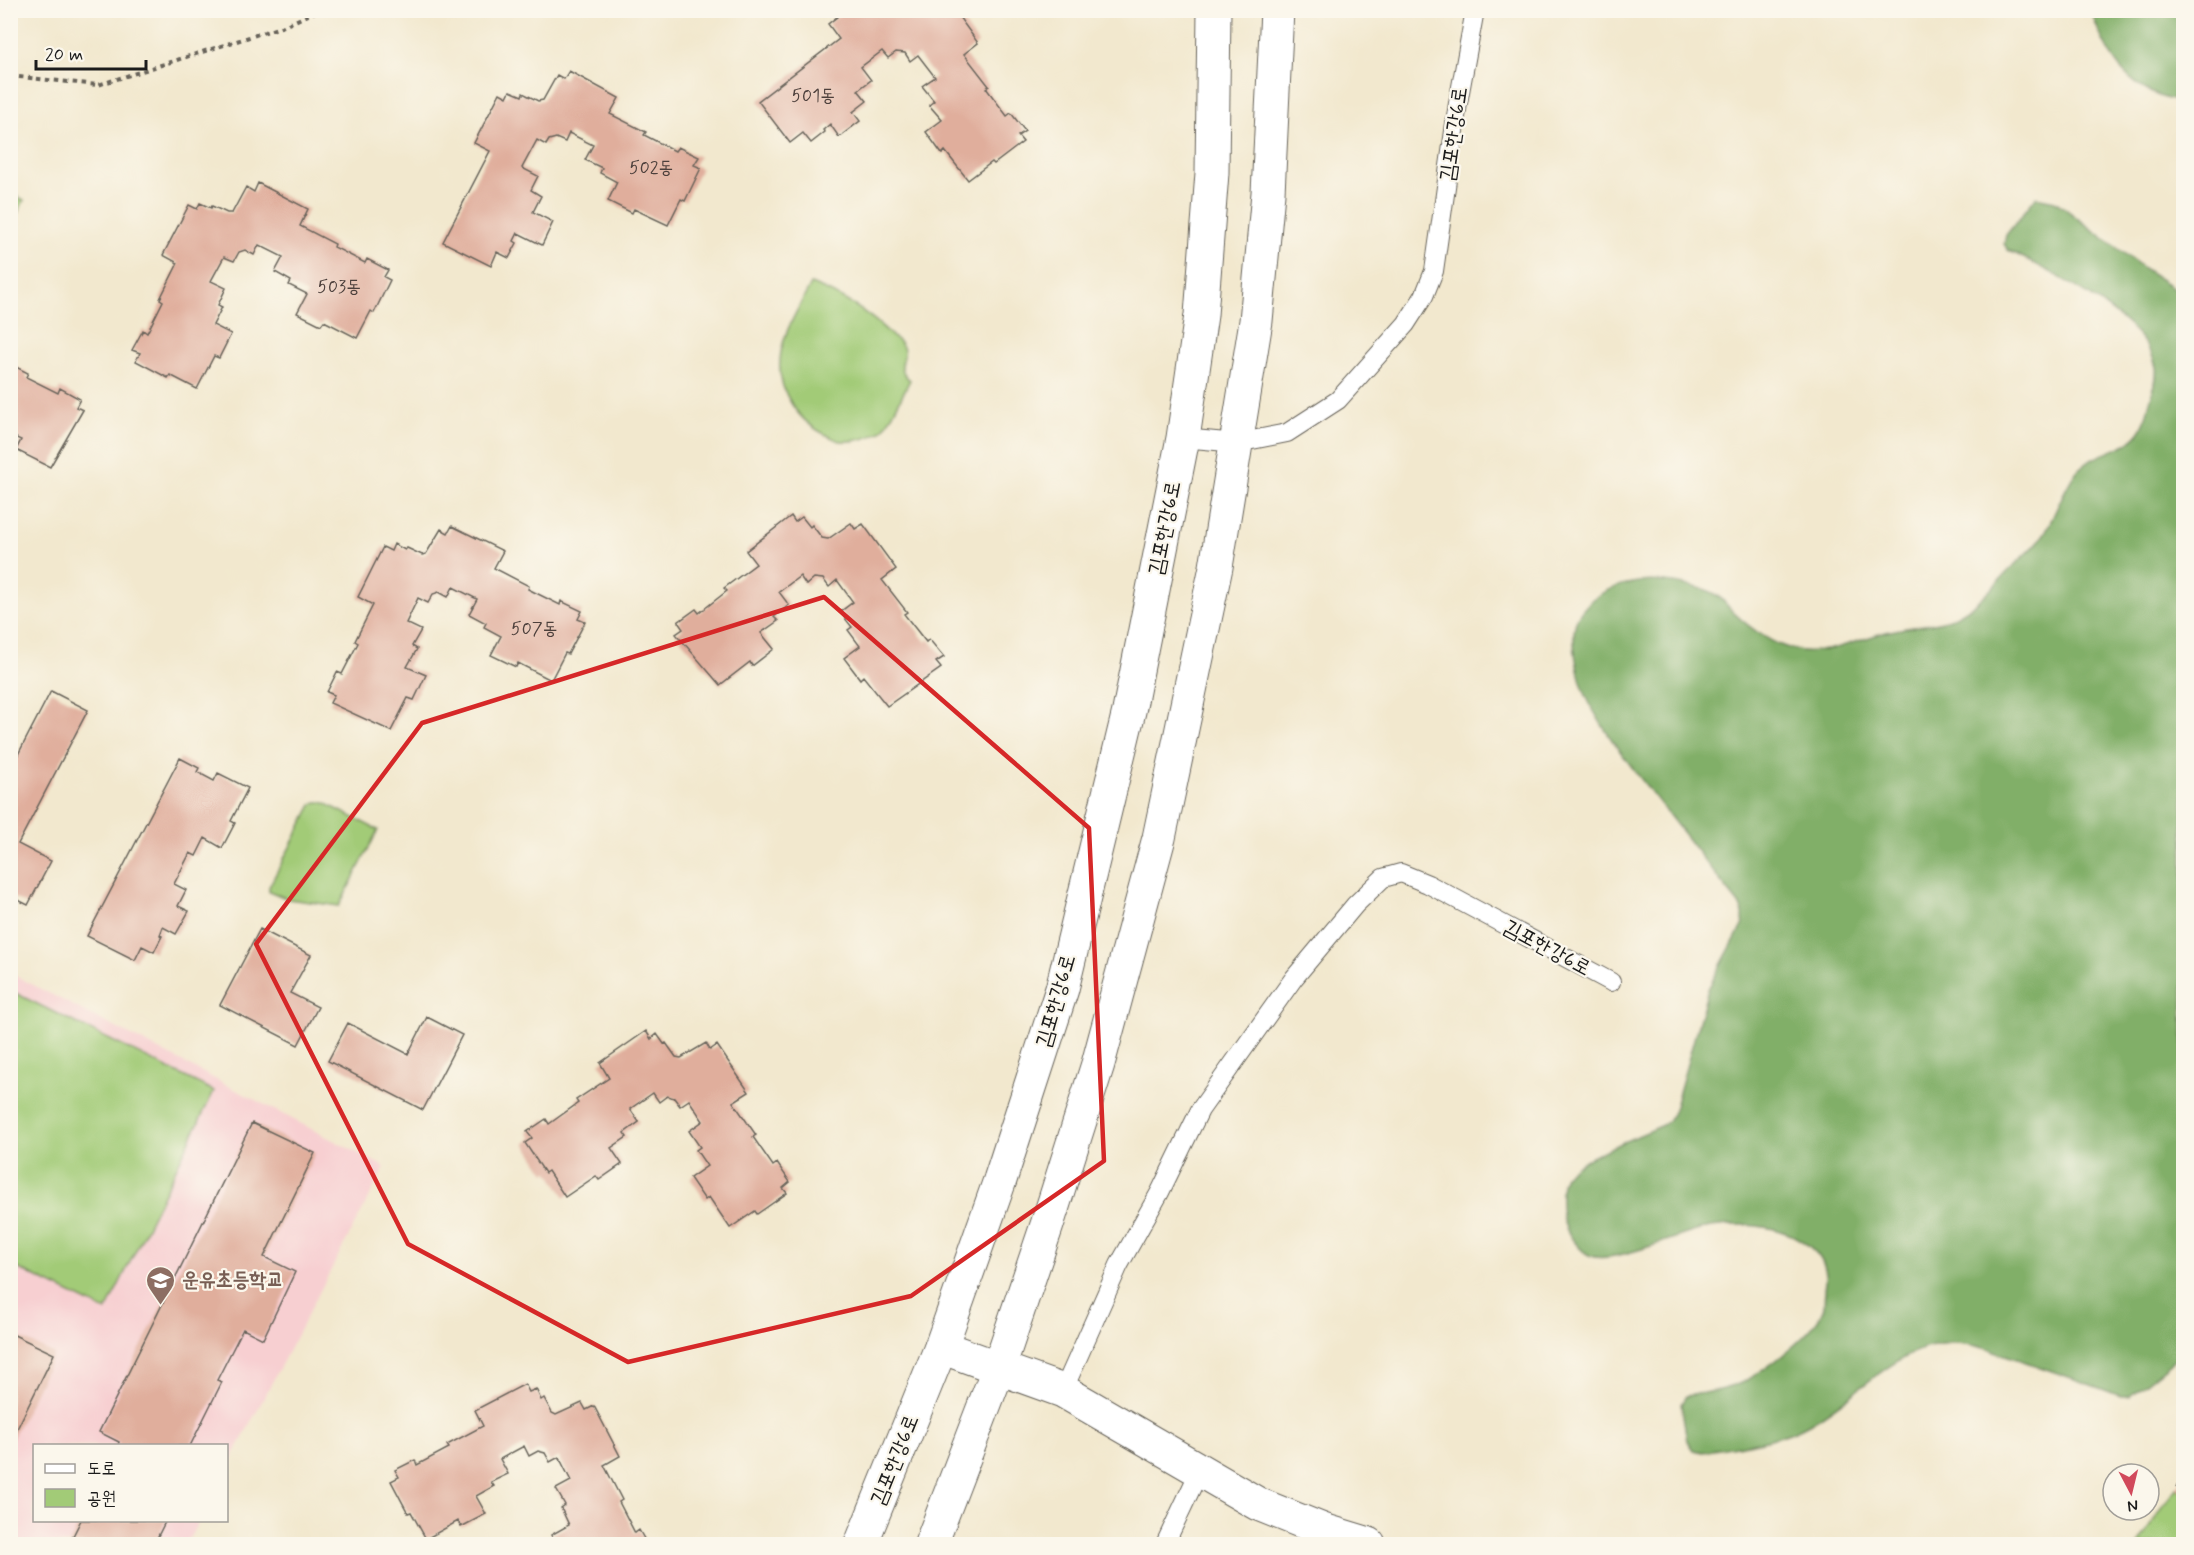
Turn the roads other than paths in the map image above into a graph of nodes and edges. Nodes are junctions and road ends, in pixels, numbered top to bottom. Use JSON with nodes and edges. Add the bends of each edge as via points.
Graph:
{"nodes":[{"id":1,"x":1214,"y":10,"type":"edge"},
{"id":2,"x":1278,"y":10,"type":"edge"},
{"id":3,"x":1475,"y":10,"type":"edge"},
{"id":4,"x":1183,"y":438,"type":"junction"},
{"id":5,"x":1237,"y":443,"type":"junction"},
{"id":6,"x":1611,"y":982,"type":"dead end"},
{"id":7,"x":941,"y":1347,"type":"junction"},
{"id":8,"x":999,"y":1367,"type":"junction"},
{"id":9,"x":1064,"y":1391,"type":"junction"},
{"id":10,"x":1200,"y":1470,"type":"junction"},
{"id":11,"x":861,"y":1545,"type":"edge"},
{"id":12,"x":931,"y":1545,"type":"edge"},
{"id":13,"x":1165,"y":1545,"type":"edge"},
{"id":14,"x":1369,"y":1545,"type":"edge"}],
"edges":[{"from":1,"to":4,"type":"street","name":"김포한강6로","via":[[1212,173],[1201,315]]},
{"from":2,"to":5,"type":"street","via":[[1256,321]]},
{"from":3,"to":5,"type":"lane","name":"김포한강6로","via":[[1434,271],[1424,296],[1406,324],[1338,400],[1287,433]]},
{"from":4,"to":5,"type":"lane","name":"김포한강6로"},
{"from":4,"to":7,"type":"street","name":"김포한강6로","via":[[1129,711],[1062,989]]},
{"from":5,"to":8,"type":"street","via":[[1216,567],[1158,838],[1098,1064]]},
{"from":6,"to":9,"type":"lane","name":"김포한강6로","via":[[1428,884],[1401,873],[1383,878],[1294,978],[1200,1110],[1119,1265]]},
{"from":7,"to":8,"type":"street"},
{"from":7,"to":11,"type":"street","name":"김포한강6로"},
{"from":8,"to":9,"type":"street"},
{"from":8,"to":12,"type":"street"},
{"from":9,"to":10,"type":"street"},
{"from":10,"to":13,"type":"lane"},
{"from":10,"to":14,"type":"street","via":[[1258,1504]]}]}
